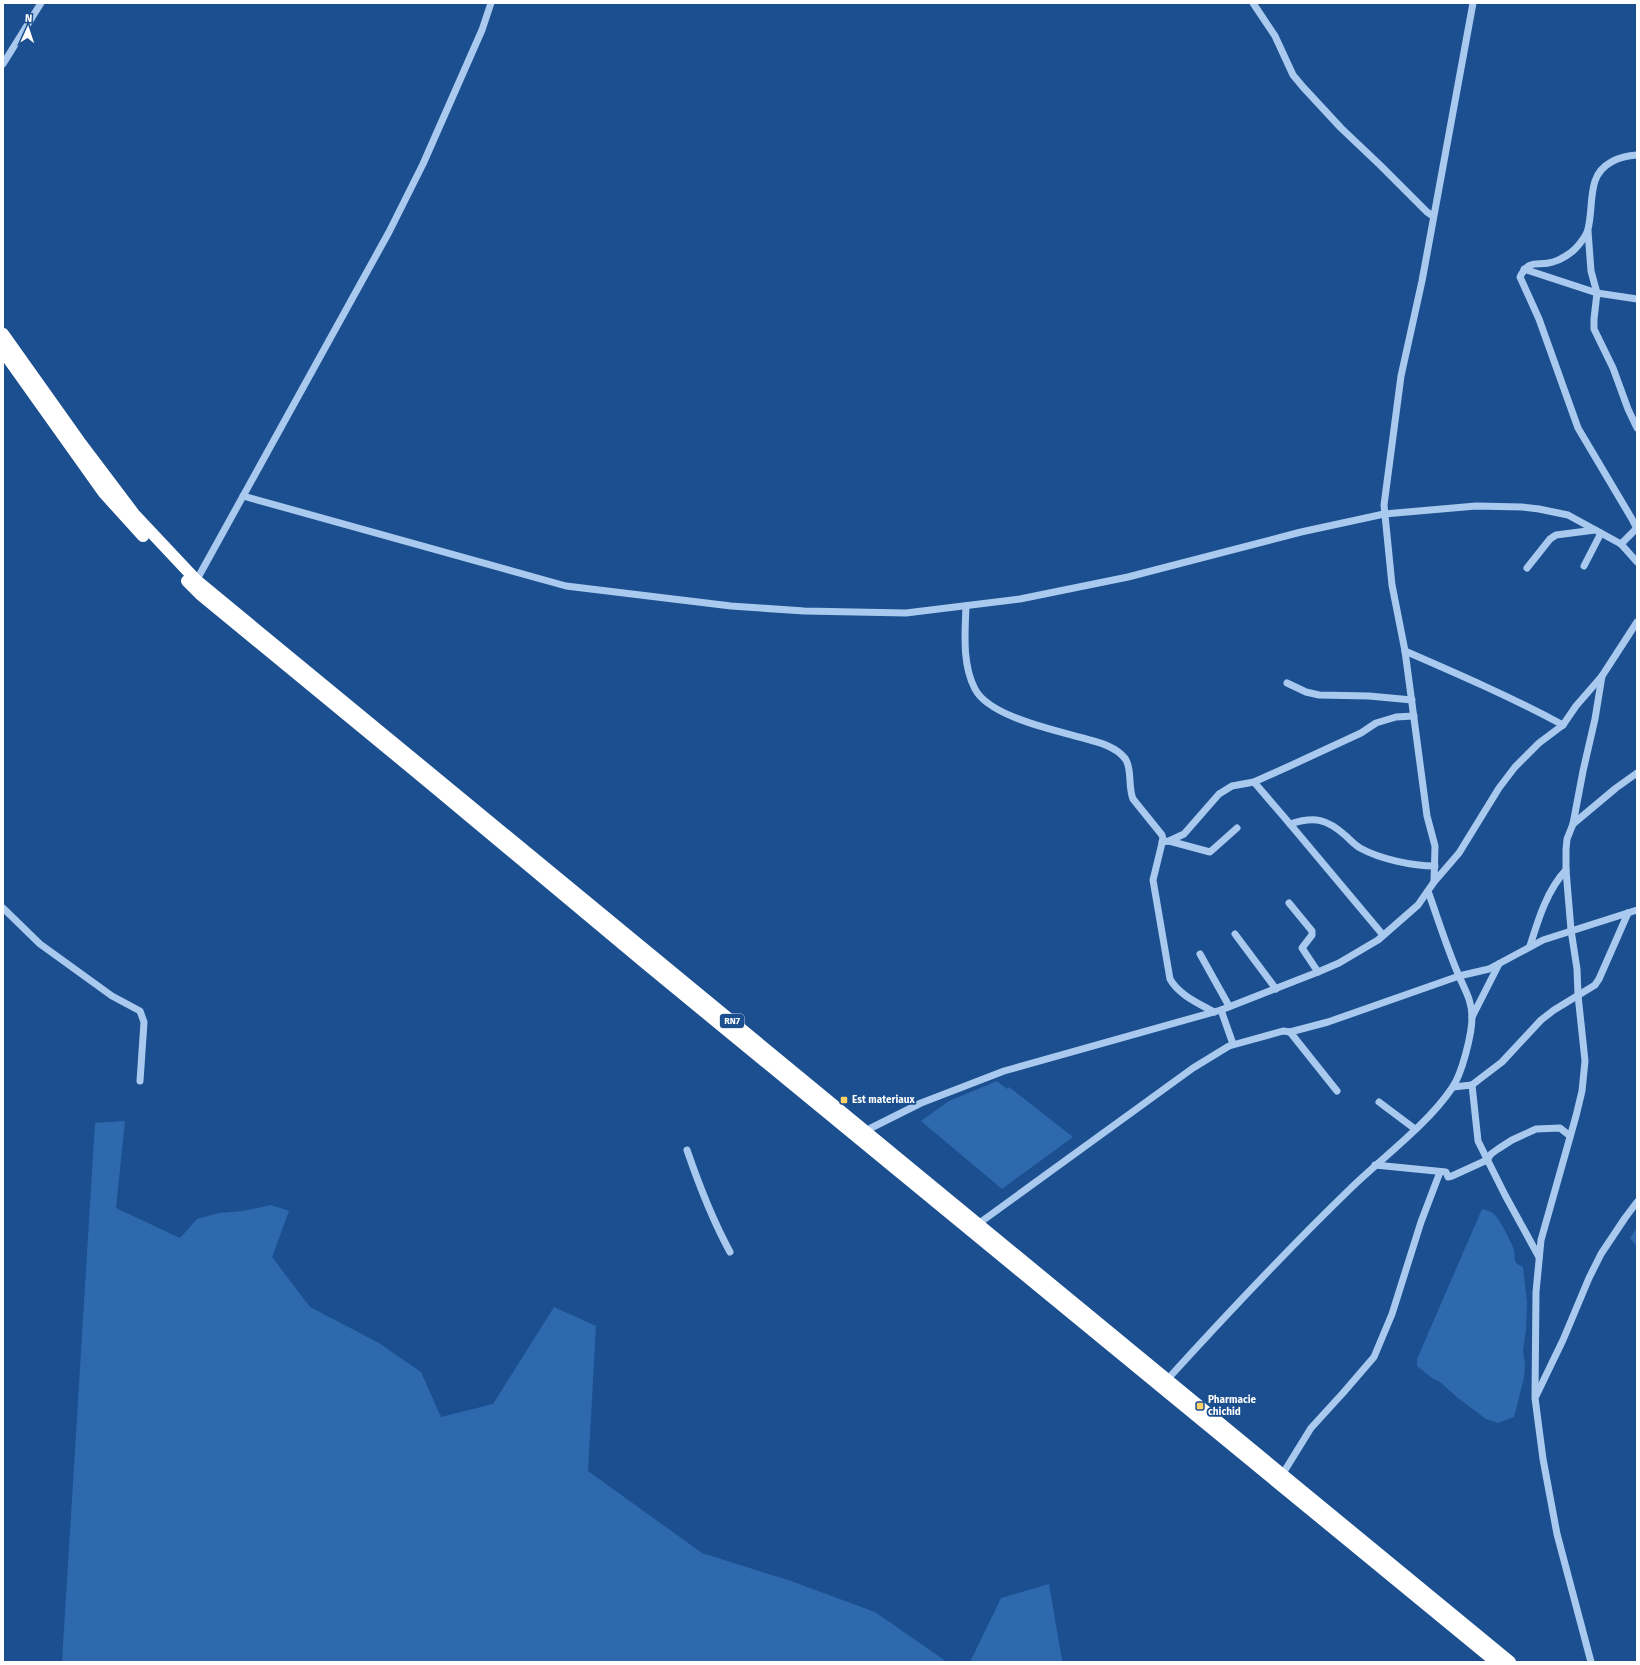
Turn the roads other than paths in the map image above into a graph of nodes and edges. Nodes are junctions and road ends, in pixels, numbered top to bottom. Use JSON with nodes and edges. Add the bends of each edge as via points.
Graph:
{"nodes":[{"id":1,"x":40,"y":3,"type":"edge"},
{"id":2,"x":491,"y":3,"type":"edge"},
{"id":3,"x":1253,"y":3,"type":"edge"},
{"id":4,"x":1473,"y":3,"type":"edge"},
{"id":5,"x":3,"y":64,"type":"edge"},
{"id":6,"x":1637,"y":156,"type":"edge"},
{"id":7,"x":1433,"y":216,"type":"junction"},
{"id":8,"x":1588,"y":231,"type":"junction"},
{"id":9,"x":1524,"y":269,"type":"junction"},
{"id":10,"x":1597,"y":293,"type":"junction"},
{"id":11,"x":1637,"y":299,"type":"edge"},
{"id":12,"x":3,"y":334,"type":"edge"},
{"id":13,"x":3,"y":351,"type":"edge"},
{"id":14,"x":1637,"y":428,"type":"edge"},
{"id":15,"x":243,"y":496,"type":"junction"},
{"id":16,"x":1384,"y":514,"type":"junction"},
{"id":17,"x":1637,"y":529,"type":"edge"},
{"id":18,"x":1598,"y":532,"type":"junction"},
{"id":19,"x":1620,"y":544,"type":"junction"},
{"id":20,"x":1637,"y":562,"type":"edge"},
{"id":21,"x":1584,"y":566,"type":"dead end"},
{"id":22,"x":1526,"y":568,"type":"dead end"},
{"id":23,"x":194,"y":583,"type":"junction"},
{"id":24,"x":966,"y":606,"type":"junction"},
{"id":25,"x":1637,"y":622,"type":"edge"},
{"id":26,"x":1405,"y":651,"type":"junction"},
{"id":27,"x":1602,"y":676,"type":"junction"},
{"id":28,"x":1287,"y":683,"type":"dead end"},
{"id":29,"x":1412,"y":700,"type":"junction"},
{"id":30,"x":1414,"y":716,"type":"junction"},
{"id":31,"x":1563,"y":725,"type":"junction"},
{"id":32,"x":1637,"y":773,"type":"edge"},
{"id":33,"x":1254,"y":782,"type":"junction"},
{"id":34,"x":1290,"y":824,"type":"junction"},
{"id":35,"x":1573,"y":824,"type":"junction"},
{"id":36,"x":1237,"y":828,"type":"dead end"},
{"id":37,"x":1166,"y":842,"type":"junction"},
{"id":38,"x":1435,"y":866,"type":"junction"},
{"id":39,"x":1566,"y":870,"type":"junction"},
{"id":40,"x":1434,"y":882,"type":"junction"},
{"id":41,"x":1428,"y":891,"type":"junction"},
{"id":42,"x":1288,"y":903,"type":"dead end"},
{"id":43,"x":3,"y":908,"type":"edge"},
{"id":44,"x":1637,"y":910,"type":"edge"},
{"id":45,"x":1628,"y":912,"type":"junction"},
{"id":46,"x":1571,"y":930,"type":"junction"},
{"id":47,"x":1235,"y":934,"type":"dead end"},
{"id":48,"x":1383,"y":935,"type":"junction"},
{"id":49,"x":1530,"y":946,"type":"junction"},
{"id":50,"x":1200,"y":954,"type":"dead end"},
{"id":51,"x":1499,"y":963,"type":"junction"},
{"id":52,"x":1318,"y":972,"type":"junction"},
{"id":53,"x":1459,"y":976,"type":"junction"},
{"id":54,"x":1276,"y":989,"type":"junction"},
{"id":55,"x":1578,"y":995,"type":"junction"},
{"id":56,"x":1229,"y":1006,"type":"junction"},
{"id":57,"x":1217,"y":1011,"type":"junction"},
{"id":58,"x":1472,"y":1017,"type":"junction"},
{"id":59,"x":1290,"y":1032,"type":"junction"},
{"id":60,"x":1233,"y":1044,"type":"junction"},
{"id":61,"x":140,"y":1081,"type":"dead end"},
{"id":62,"x":1472,"y":1084,"type":"junction"},
{"id":63,"x":1453,"y":1087,"type":"junction"},
{"id":64,"x":1337,"y":1090,"type":"dead end"},
{"id":65,"x":1379,"y":1102,"type":"dead end"},
{"id":66,"x":1415,"y":1129,"type":"junction"},
{"id":67,"x":865,"y":1131,"type":"junction"},
{"id":68,"x":1570,"y":1136,"type":"junction"},
{"id":69,"x":687,"y":1150,"type":"dead end"},
{"id":70,"x":1487,"y":1160,"type":"junction"},
{"id":71,"x":1374,"y":1165,"type":"junction"},
{"id":72,"x":1440,"y":1172,"type":"junction"},
{"id":73,"x":1637,"y":1202,"type":"edge"},
{"id":74,"x":978,"y":1224,"type":"junction"},
{"id":75,"x":730,"y":1252,"type":"dead end"},
{"id":76,"x":1539,"y":1257,"type":"junction"},
{"id":77,"x":1164,"y":1383,"type":"junction"},
{"id":78,"x":1535,"y":1398,"type":"junction"},
{"id":79,"x":1282,"y":1475,"type":"junction"},
{"id":80,"x":1496,"y":1662,"type":"edge"},
{"id":81,"x":1510,"y":1662,"type":"edge"},
{"id":82,"x":1591,"y":1662,"type":"edge"}],
"edges":[{"from":1,"to":5,"type":"street"},
{"from":2,"to":15,"type":"street","via":[[482,30],[426,158],[389,232]]},
{"from":3,"to":7,"type":"street","via":[[1275,36],[1294,75],[1303,87],[1341,128]]},
{"from":4,"to":7,"type":"street"},
{"from":6,"to":8,"type":"street","via":[[1627,156],[1604,166],[1595,180]]},
{"from":7,"to":16,"type":"street","via":[[1401,376]]},
{"from":8,"to":9,"type":"street","via":[[1574,250],[1553,262],[1533,263]]},
{"from":8,"to":10,"type":"street","via":[[1591,271]]},
{"from":9,"to":10,"type":"street"},
{"from":9,"to":17,"type":"street","via":[[1520,277],[1539,319],[1578,428]]},
{"from":10,"to":11,"type":"street"},
{"from":10,"to":14,"type":"street","via":[[1594,329]]},
{"from":12,"to":23,"type":"highway","number":"RN7","via":[[134,514]]},
{"from":13,"to":23,"type":"highway","number":"RN7","via":[[104,493],[128,520]]},
{"from":15,"to":23,"type":"street"},
{"from":15,"to":24,"type":"street","via":[[585,590],[804,611],[906,613]]},
{"from":16,"to":18,"type":"street","via":[[1476,506],[1522,507],[1568,515]]},
{"from":16,"to":24,"type":"street","via":[[1301,532],[1128,577],[1020,599]]},
{"from":16,"to":26,"type":"street","via":[[1392,585]]},
{"from":17,"to":19,"type":"street"},
{"from":18,"to":19,"type":"street"},
{"from":18,"to":21,"type":"street"},
{"from":18,"to":22,"type":"street","via":[[1556,535]]},
{"from":19,"to":20,"type":"street"},
{"from":23,"to":67,"type":"highway","number":"RN7","via":[[514,840]]},
{"from":23,"to":77,"type":"highway","number":"RN7","via":[[645,963]]},
{"from":24,"to":37,"type":"street","via":[[965,654],[976,691],[984,700],[1019,720],[1103,744],[1123,757],[1128,767],[1133,798]]},
{"from":25,"to":27,"type":"street"},
{"from":26,"to":29,"type":"street"},
{"from":26,"to":31,"type":"street","via":[[1512,698]]},
{"from":27,"to":31,"type":"street"},
{"from":27,"to":35,"type":"street"},
{"from":28,"to":29,"type":"street","via":[[1319,695]]},
{"from":29,"to":30,"type":"street"},
{"from":30,"to":33,"type":"street","via":[[1396,717],[1376,723],[1361,733]]},
{"from":30,"to":38,"type":"street","via":[[1424,802],[1435,846]]},
{"from":31,"to":40,"type":"street","via":[[1539,743],[1515,767],[1459,853]]},
{"from":32,"to":35,"type":"street"},
{"from":33,"to":34,"type":"street"},
{"from":33,"to":37,"type":"street","via":[[1232,786],[1219,794],[1184,834]]},
{"from":34,"to":38,"type":"street","via":[[1304,819],[1318,820],[1333,825],[1359,848],[1422,866]]},
{"from":34,"to":48,"type":"street"},
{"from":35,"to":39,"type":"street","via":[[1567,839]]},
{"from":36,"to":37,"type":"street","via":[[1210,852]]},
{"from":37,"to":57,"type":"street","via":[[1153,880],[1170,979],[1181,993]]},
{"from":38,"to":40,"type":"street"},
{"from":39,"to":46,"type":"street"},
{"from":39,"to":49,"type":"street","via":[[1556,881]]},
{"from":40,"to":41,"type":"street"},
{"from":41,"to":48,"type":"street","via":[[1418,905]]},
{"from":41,"to":53,"type":"street"},
{"from":42,"to":52,"type":"street","via":[[1312,931],[1312,935],[1302,948]]},
{"from":43,"to":61,"type":"street","via":[[40,944],[112,996],[140,1011],[144,1022]]},
{"from":44,"to":45,"type":"street"},
{"from":45,"to":46,"type":"street"},
{"from":45,"to":55,"type":"street","via":[[1599,979],[1595,985]]},
{"from":46,"to":49,"type":"street"},
{"from":46,"to":55,"type":"street"},
{"from":47,"to":54,"type":"street"},
{"from":48,"to":52,"type":"street","via":[[1340,962]]},
{"from":49,"to":51,"type":"street"},
{"from":50,"to":56,"type":"street"},
{"from":51,"to":53,"type":"street"},
{"from":51,"to":58,"type":"street"},
{"from":52,"to":54,"type":"street"},
{"from":53,"to":58,"type":"street","via":[[1471,1001]]},
{"from":53,"to":59,"type":"street","via":[[1328,1022]]},
{"from":54,"to":56,"type":"street"},
{"from":55,"to":62,"type":"street","via":[[1541,1020],[1500,1064]]},
{"from":55,"to":68,"type":"street","via":[[1585,1061],[1582,1091]]},
{"from":56,"to":57,"type":"street"},
{"from":57,"to":60,"type":"street"},
{"from":57,"to":67,"type":"street","via":[[1004,1071],[921,1103]]},
{"from":58,"to":63,"type":"street","via":[[1471,1033]]},
{"from":59,"to":60,"type":"street","via":[[1283,1031]]},
{"from":59,"to":64,"type":"street"},
{"from":60,"to":74,"type":"street","via":[[1193,1068]]},
{"from":62,"to":63,"type":"street"},
{"from":62,"to":70,"type":"street","via":[[1478,1141]]},
{"from":63,"to":66,"type":"street"},
{"from":65,"to":66,"type":"street"},
{"from":66,"to":71,"type":"street"},
{"from":67,"to":74,"type":"highway","number":"RN7"},
{"from":68,"to":70,"type":"street","via":[[1560,1128],[1536,1129],[1512,1140],[1491,1154]]},
{"from":68,"to":76,"type":"street"},
{"from":69,"to":75,"type":"street","via":[[710,1211]]},
{"from":70,"to":72,"type":"street","via":[[1452,1176]]},
{"from":70,"to":76,"type":"street"},
{"from":71,"to":72,"type":"street"},
{"from":71,"to":77,"type":"street","via":[[1317,1220]]},
{"from":72,"to":79,"type":"street","via":[[1392,1314],[1374,1357],[1311,1428]]},
{"from":73,"to":78,"type":"street","via":[[1601,1254]]},
{"from":74,"to":77,"type":"highway","number":"RN7"},
{"from":76,"to":78,"type":"street","via":[[1536,1292]]},
{"from":77,"to":79,"type":"highway","number":"RN7"},
{"from":77,"to":80,"type":"highway","number":"RN7"},
{"from":78,"to":82,"type":"street","via":[[1557,1534]]},
{"from":79,"to":81,"type":"highway","number":"RN7"}]}
